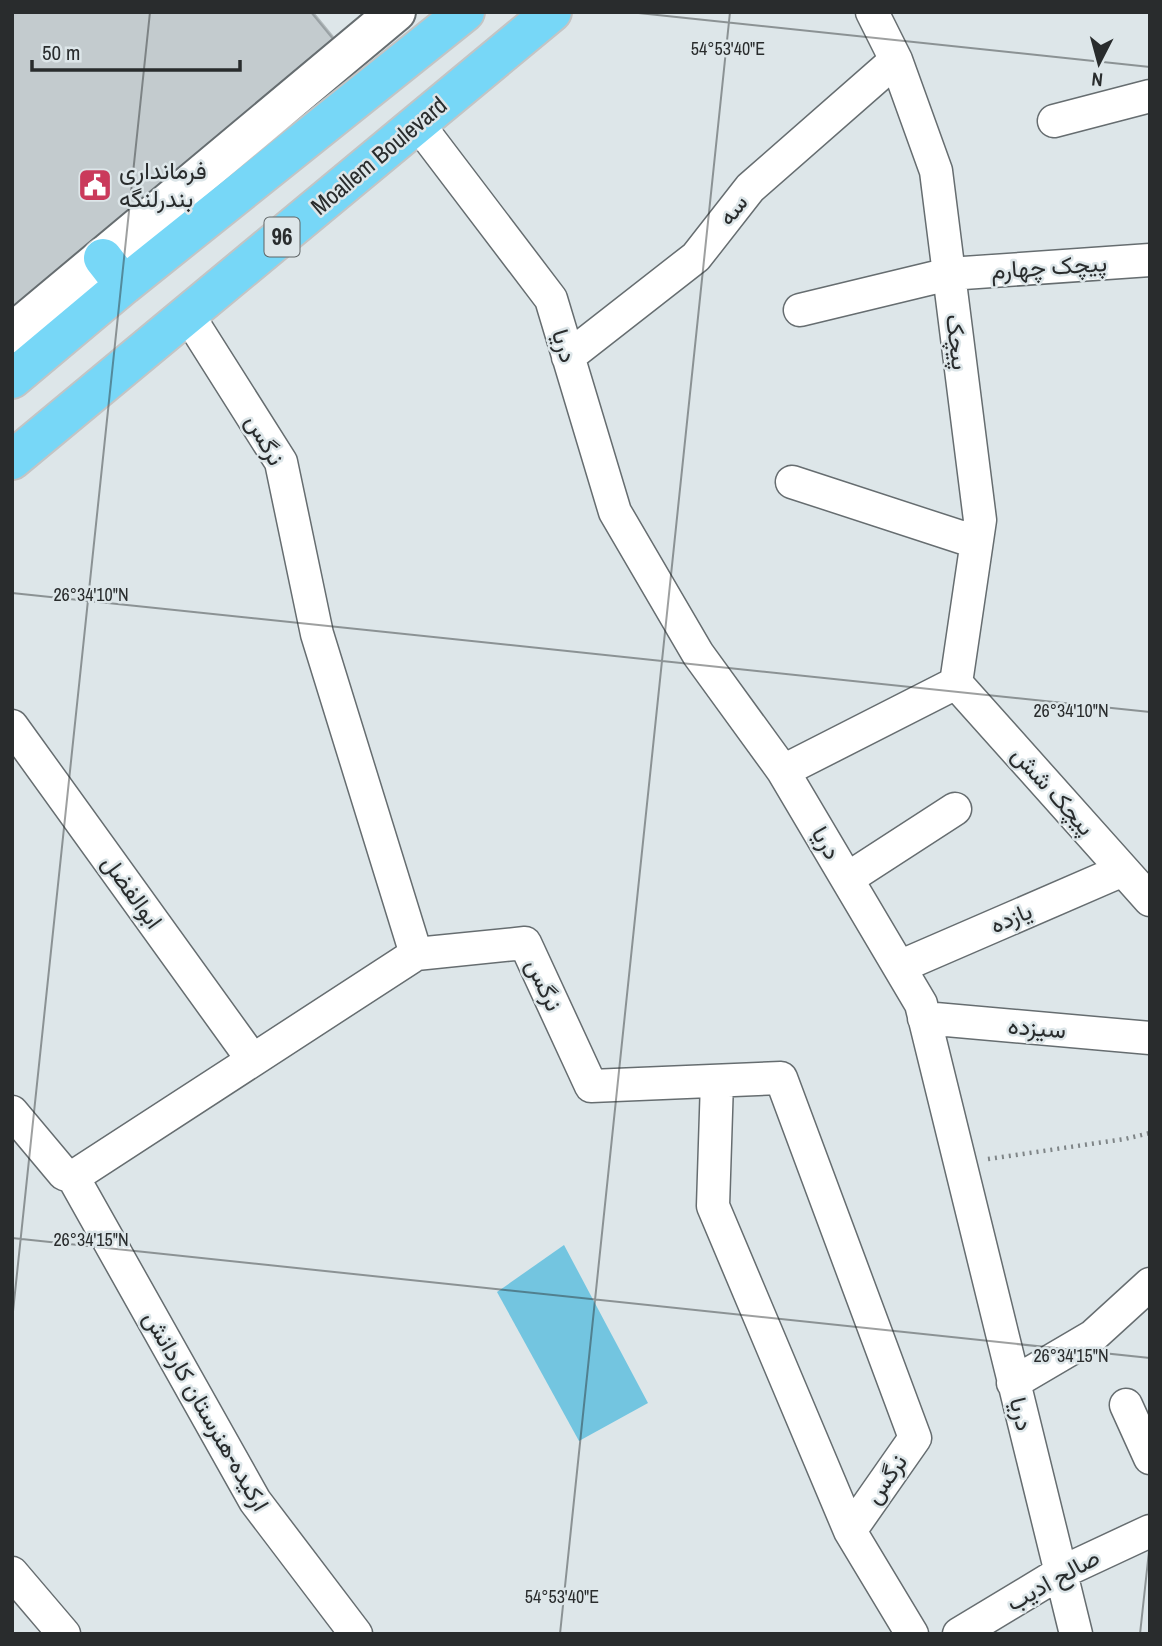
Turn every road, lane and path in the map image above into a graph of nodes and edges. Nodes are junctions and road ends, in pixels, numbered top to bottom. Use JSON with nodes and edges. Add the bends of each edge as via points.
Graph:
{"nodes":[{"id":1,"x":396,"y":12,"type":"edge"},
{"id":2,"x":465,"y":12,"type":"edge"},
{"id":3,"x":552,"y":12,"type":"edge"},
{"id":4,"x":872,"y":12,"type":"edge"},
{"id":5,"x":896,"y":60,"type":"junction"},
{"id":6,"x":1150,"y":96,"type":"edge"},
{"id":7,"x":1054,"y":121,"type":"dead end"},
{"id":8,"x":418,"y":124,"type":"junction"},
{"id":9,"x":1150,"y":260,"type":"edge"},
{"id":10,"x":114,"y":272,"type":"junction"},
{"id":11,"x":948,"y":274,"type":"junction"},
{"id":12,"x":800,"y":310,"type":"dead end"},
{"id":13,"x":188,"y":315,"type":"junction"},
{"id":14,"x":12,"y":333,"type":"edge"},
{"id":15,"x":568,"y":357,"type":"junction"},
{"id":16,"x":12,"y":379,"type":"edge"},
{"id":17,"x":12,"y":460,"type":"edge"},
{"id":18,"x":792,"y":482,"type":"dead end"},
{"id":19,"x":976,"y":542,"type":"junction"},
{"id":20,"x":956,"y":683,"type":"junction"},
{"id":21,"x":12,"y":726,"type":"edge"},
{"id":22,"x":783,"y":771,"type":"junction"},
{"id":23,"x":955,"y":809,"type":"dead end"},
{"id":24,"x":1123,"y":870,"type":"junction"},
{"id":25,"x":847,"y":879,"type":"junction"},
{"id":26,"x":1150,"y":900,"type":"edge"},
{"id":27,"x":416,"y":954,"type":"junction"},
{"id":28,"x":899,"y":967,"type":"junction"},
{"id":29,"x":924,"y":1018,"type":"junction"},
{"id":30,"x":1150,"y":1038,"type":"edge"},
{"id":31,"x":252,"y":1059,"type":"junction"},
{"id":32,"x":717,"y":1081,"type":"junction"},
{"id":33,"x":12,"y":1112,"type":"edge"},
{"id":34,"x":1150,"y":1133,"type":"edge"},
{"id":35,"x":960,"y":1163,"type":"junction"},
{"id":36,"x":73,"y":1177,"type":"junction"},
{"id":37,"x":1150,"y":1284,"type":"edge"},
{"id":38,"x":1013,"y":1383,"type":"junction"},
{"id":39,"x":1126,"y":1405,"type":"dead end"},
{"id":40,"x":1150,"y":1458,"type":"edge"},
{"id":41,"x":850,"y":1531,"type":"junction"},
{"id":42,"x":1150,"y":1531,"type":"edge"},
{"id":43,"x":12,"y":1573,"type":"edge"},
{"id":44,"x":1060,"y":1573,"type":"junction"},
{"id":45,"x":64,"y":1634,"type":"edge"},
{"id":46,"x":356,"y":1634,"type":"edge"},
{"id":47,"x":912,"y":1634,"type":"edge"},
{"id":48,"x":959,"y":1634,"type":"edge"},
{"id":49,"x":1076,"y":1634,"type":"edge"}],
"edges":[{"from":1,"to":10,"type":"street"},
{"from":2,"to":10,"type":"highway","number":"96"},
{"from":3,"to":8,"type":"highway","name":"Moallem Boulevard","number":"96"},
{"from":4,"to":5,"type":"street","name":"پیچک"},
{"from":5,"to":11,"type":"street","name":"پیچک","via":[[936,171]]},
{"from":5,"to":15,"type":"street","name":"سه","via":[[750,188],[696,257]]},
{"from":6,"to":7,"type":"street"},
{"from":8,"to":13,"type":"highway","name":"Moallem Boulevard","number":"96"},
{"from":8,"to":15,"type":"street","name":"دریا","via":[[551,299]]},
{"from":9,"to":11,"type":"street","name":"پیچک چهارم"},
{"from":10,"to":14,"type":"street"},
{"from":10,"to":16,"type":"highway","number":"96"},
{"from":11,"to":12,"type":"street","name":"پیچک چهارم"},
{"from":11,"to":19,"type":"street","name":"پیچک","via":[[980,520]]},
{"from":13,"to":17,"type":"highway","name":"Moallem Boulevard","number":"96"},
{"from":13,"to":27,"type":"street","name":"نرگس","via":[[281,461],[317,634]]},
{"from":15,"to":22,"type":"street","name":"دریا","via":[[615,512],[698,654]]},
{"from":18,"to":19,"type":"street"},
{"from":19,"to":20,"type":"street","name":"پیچک"},
{"from":20,"to":22,"type":"street"},
{"from":20,"to":24,"type":"street","name":"پیچک شش"},
{"from":21,"to":31,"type":"street","name":"ابوالفضل"},
{"from":22,"to":25,"type":"street","name":"دریا"},
{"from":23,"to":25,"type":"street"},
{"from":24,"to":26,"type":"street","name":"پیچک شش"},
{"from":24,"to":28,"type":"street","name":"یازده"},
{"from":25,"to":28,"type":"street","name":"دریا"},
{"from":27,"to":31,"type":"street"},
{"from":27,"to":32,"type":"street","name":"نرگس","via":[[525,943],[591,1086]]},
{"from":28,"to":29,"type":"street","name":"دریا"},
{"from":29,"to":30,"type":"street","name":"سیزده"},
{"from":29,"to":35,"type":"street","name":"دریا"},
{"from":31,"to":36,"type":"street"},
{"from":32,"to":41,"type":"street","via":[[713,1206]]},
{"from":32,"to":41,"type":"street","name":"نرگس","via":[[781,1078],[915,1437]]},
{"from":33,"to":36,"type":"street","name":"ارکیده-هنرستان کاردانش","via":[[64,1174]]},
{"from":34,"to":35,"type":"path"},
{"from":35,"to":38,"type":"street","name":"دریا"},
{"from":36,"to":46,"type":"street","name":"ارکیده-هنرستان کاردانش","via":[[255,1501]]},
{"from":37,"to":38,"type":"street","via":[[1094,1336]]},
{"from":38,"to":44,"type":"street","name":"دریا"},
{"from":39,"to":40,"type":"street"},
{"from":41,"to":47,"type":"street"},
{"from":42,"to":44,"type":"street","name":"صالح ادیب"},
{"from":43,"to":45,"type":"street"},
{"from":44,"to":48,"type":"street","name":"صالح ادیب"},
{"from":44,"to":49,"type":"street","name":"دریا"}]}
